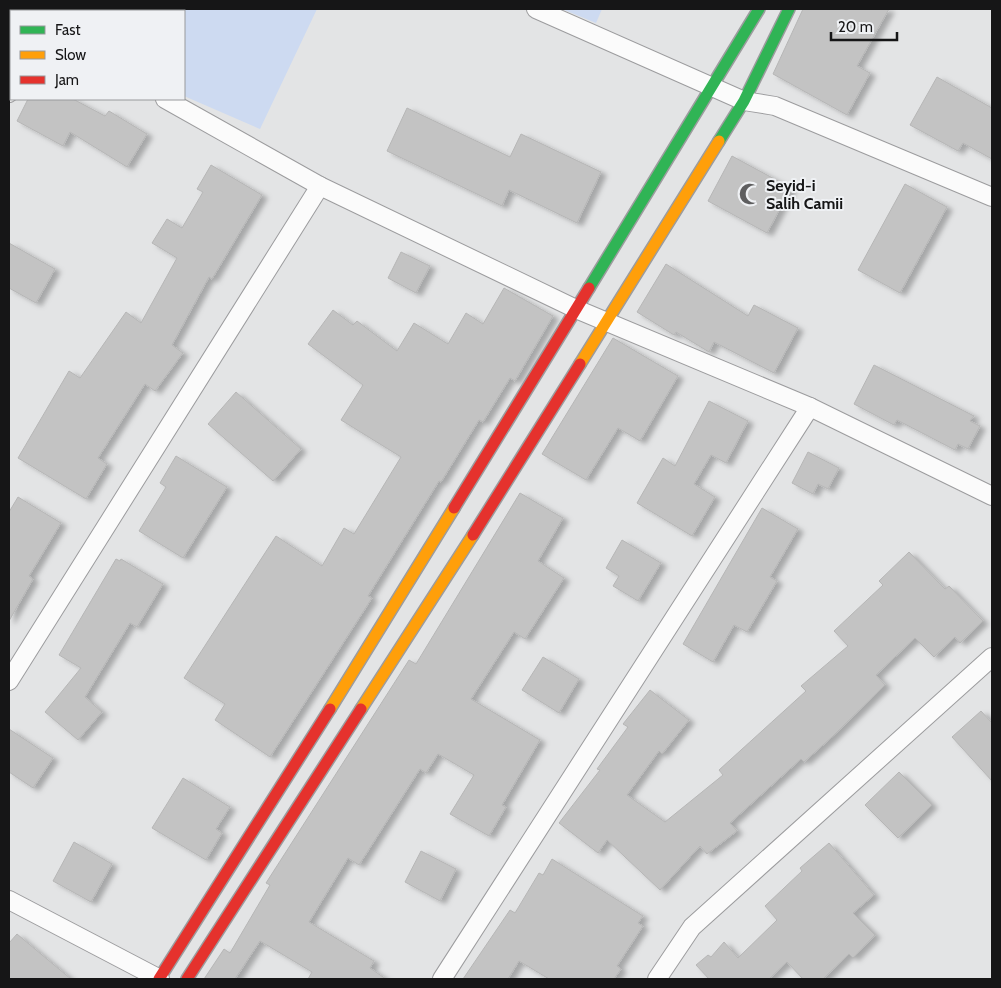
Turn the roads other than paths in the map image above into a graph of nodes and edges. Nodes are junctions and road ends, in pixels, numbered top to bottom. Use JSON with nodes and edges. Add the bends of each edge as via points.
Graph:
{"nodes":[{"id":1,"x":536,"y":9,"type":"edge"},
{"id":2,"x":760,"y":9,"type":"edge"},
{"id":3,"x":789,"y":9,"type":"edge"},
{"id":4,"x":712,"y":86,"type":"junction"},
{"id":5,"x":168,"y":100,"type":"edge"},
{"id":6,"x":744,"y":101,"type":"junction"},
{"id":7,"x":320,"y":186,"type":"junction"},
{"id":8,"x":992,"y":197,"type":"edge"},
{"id":9,"x":576,"y":309,"type":"junction"},
{"id":10,"x":608,"y":321,"type":"junction"},
{"id":11,"x":810,"y":407,"type":"junction"},
{"id":12,"x":992,"y":496,"type":"edge"},
{"id":13,"x":992,"y":657,"type":"edge"},
{"id":14,"x":9,"y":681,"type":"edge"},
{"id":15,"x":9,"y":900,"type":"edge"},
{"id":16,"x":159,"y":979,"type":"edge"},
{"id":17,"x":187,"y":979,"type":"edge"},
{"id":18,"x":442,"y":979,"type":"edge"},
{"id":19,"x":657,"y":979,"type":"edge"}],
"edges":[{"from":1,"to":4,"type":"street"},
{"from":2,"to":4,"type":"street"},
{"from":3,"to":6,"type":"street"},
{"from":4,"to":6,"type":"street"},
{"from":4,"to":9,"type":"street"},
{"from":5,"to":7,"type":"street"},
{"from":6,"to":8,"type":"street","via":[[774,106]]},
{"from":6,"to":10,"type":"street"},
{"from":7,"to":9,"type":"street"},
{"from":7,"to":14,"type":"street"},
{"from":9,"to":10,"type":"street"},
{"from":9,"to":16,"type":"street","via":[[380,629]]},
{"from":10,"to":11,"type":"street"},
{"from":10,"to":17,"type":"street"},
{"from":11,"to":12,"type":"street"},
{"from":11,"to":18,"type":"street"},
{"from":13,"to":19,"type":"street","via":[[692,927]]},
{"from":15,"to":16,"type":"street"}]}
